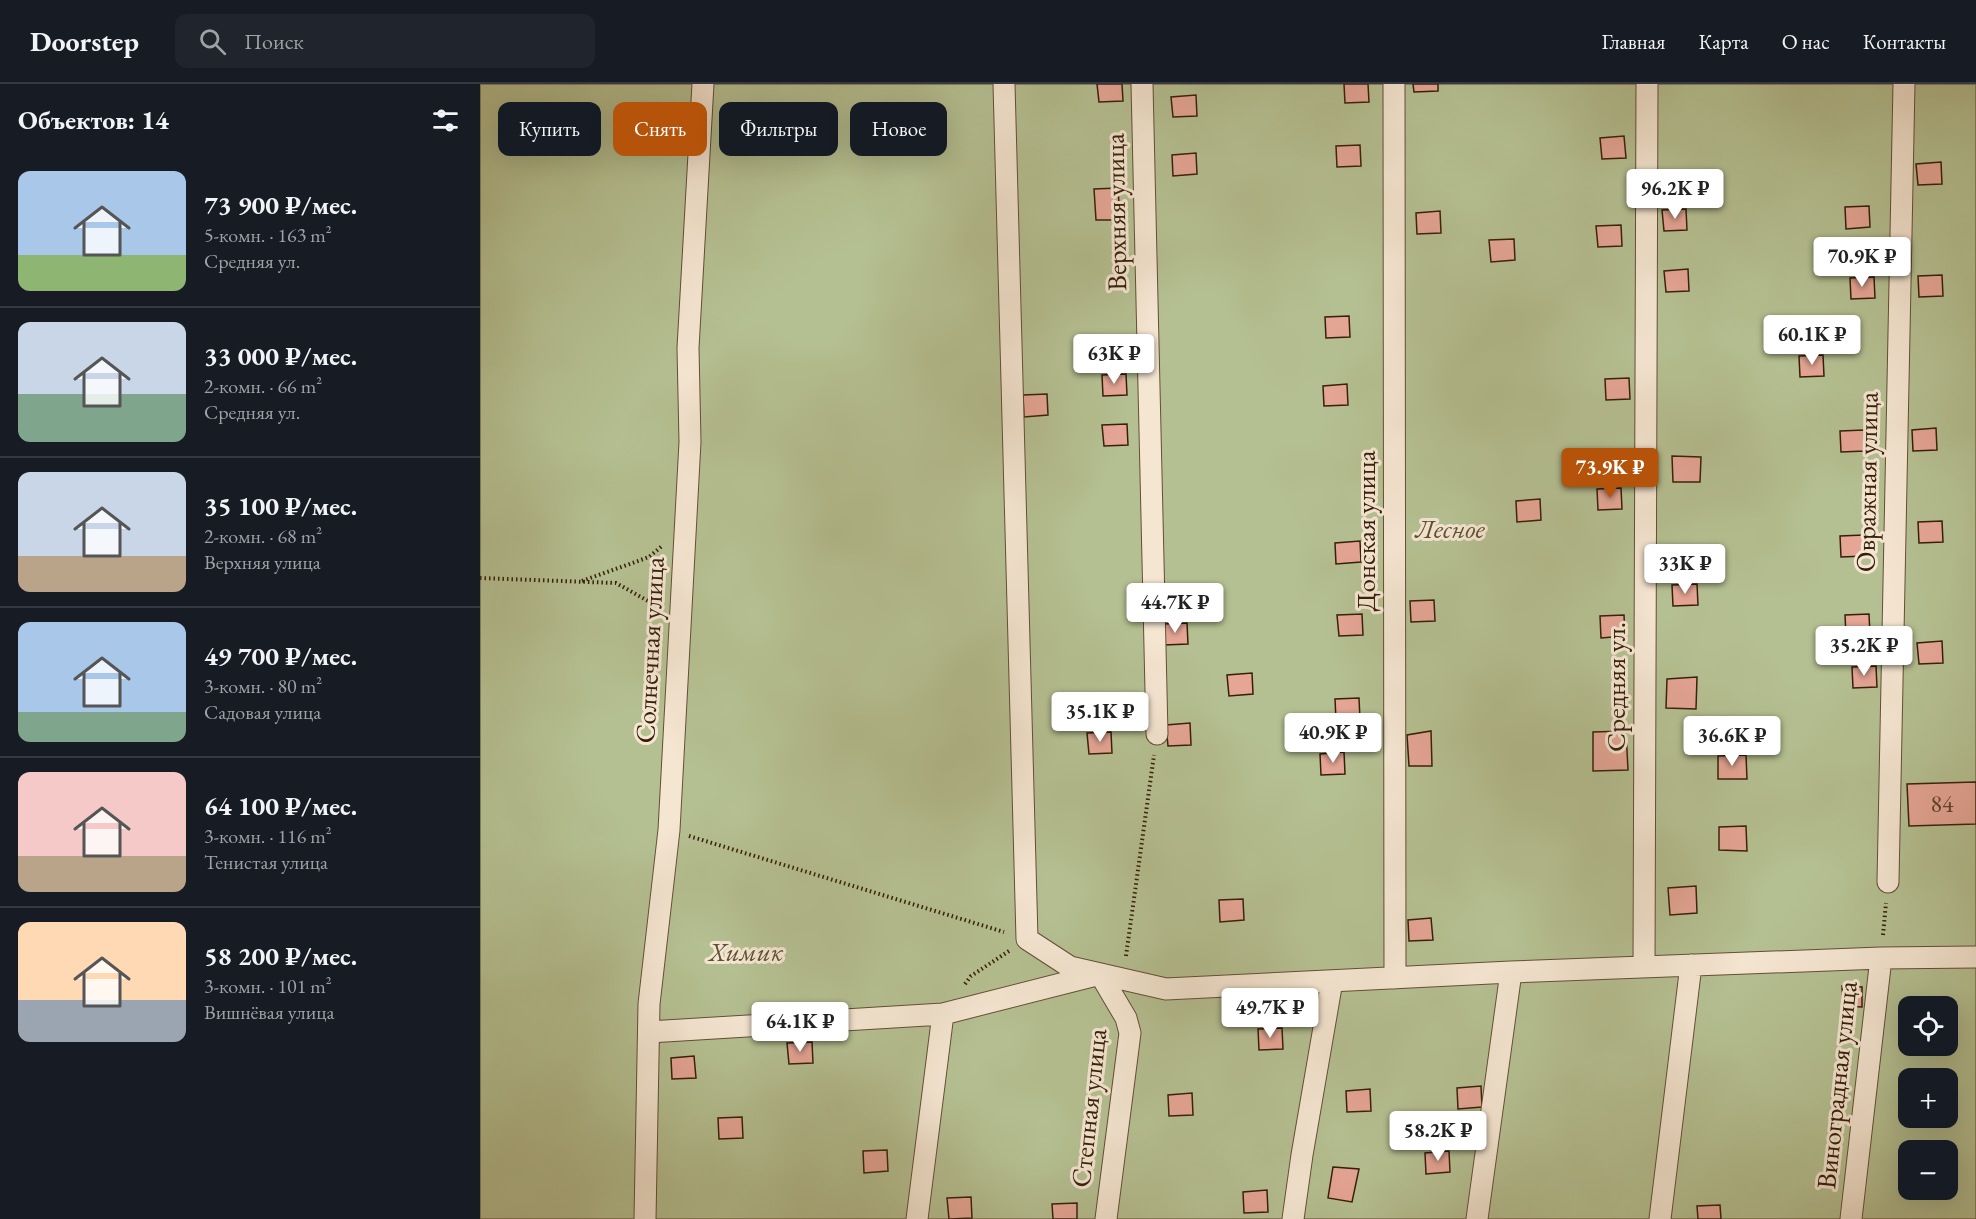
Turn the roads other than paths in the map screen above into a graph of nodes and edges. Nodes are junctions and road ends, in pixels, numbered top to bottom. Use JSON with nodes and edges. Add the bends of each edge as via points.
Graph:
{"nodes":[{"id":1,"x":703,"y":84,"type":"edge"},
{"id":2,"x":1004,"y":84,"type":"edge"},
{"id":3,"x":1142,"y":84,"type":"edge"},
{"id":4,"x":1394,"y":84,"type":"edge"},
{"id":5,"x":1647,"y":84,"type":"edge"},
{"id":6,"x":1904,"y":84,"type":"edge"},
{"id":7,"x":1157,"y":734,"type":"road end"},
{"id":8,"x":1888,"y":882,"type":"road end"},
{"id":9,"x":1976,"y":957,"type":"edge"},
{"id":10,"x":1881,"y":958,"type":"junction"},
{"id":11,"x":1691,"y":965,"type":"junction"},
{"id":12,"x":1644,"y":967,"type":"junction"},
{"id":13,"x":1511,"y":972,"type":"junction"},
{"id":14,"x":1101,"y":974,"type":"junction"},
{"id":15,"x":1395,"y":978,"type":"junction"},
{"id":16,"x":1332,"y":981,"type":"junction"},
{"id":17,"x":943,"y":1014,"type":"junction"},
{"id":18,"x":649,"y":1032,"type":"junction"},
{"id":19,"x":645,"y":1219,"type":"edge"},
{"id":20,"x":917,"y":1219,"type":"edge"},
{"id":21,"x":1106,"y":1219,"type":"edge"},
{"id":22,"x":1293,"y":1219,"type":"edge"},
{"id":23,"x":1477,"y":1219,"type":"edge"},
{"id":24,"x":1660,"y":1219,"type":"edge"},
{"id":25,"x":1851,"y":1219,"type":"edge"}],
"edges":[{"from":1,"to":18,"type":"street","name":"Солнечная улица","via":[[688,348],[690,442],[669,830]]},
{"from":2,"to":14,"type":"street","via":[[1027,939],[1070,967]]},
{"from":3,"to":7,"type":"street","name":"Верхняя улица"},
{"from":4,"to":15,"type":"street","name":"Донская улица"},
{"from":5,"to":12,"type":"street","name":"Средняя ул."},
{"from":6,"to":8,"type":"street","name":"Овражная улица"},
{"from":9,"to":10,"type":"street"},
{"from":10,"to":11,"type":"street"},
{"from":10,"to":25,"type":"street","name":"Виноградная улица"},
{"from":11,"to":12,"type":"street"},
{"from":11,"to":24,"type":"street"},
{"from":12,"to":13,"type":"street"},
{"from":13,"to":15,"type":"street"},
{"from":13,"to":23,"type":"street"},
{"from":14,"to":16,"type":"street","via":[[1166,988]]},
{"from":14,"to":17,"type":"street"},
{"from":14,"to":21,"type":"street","name":"Степная улица","via":[[1126,1018],[1130,1033]]},
{"from":15,"to":16,"type":"street"},
{"from":16,"to":22,"type":"street"},
{"from":17,"to":18,"type":"street"},
{"from":17,"to":20,"type":"street"},
{"from":18,"to":19,"type":"street","name":"Солнечная улица"}]}
